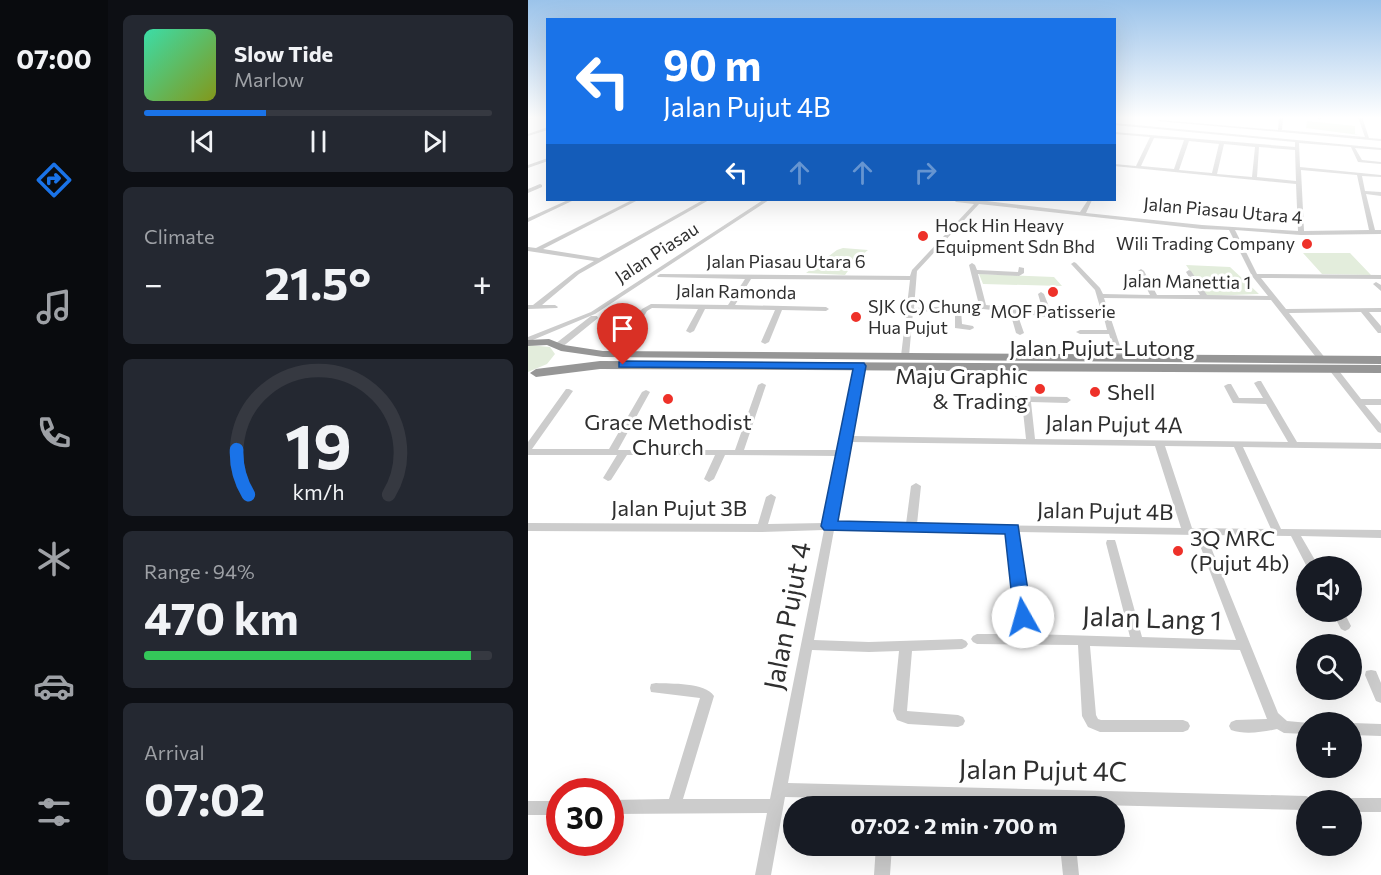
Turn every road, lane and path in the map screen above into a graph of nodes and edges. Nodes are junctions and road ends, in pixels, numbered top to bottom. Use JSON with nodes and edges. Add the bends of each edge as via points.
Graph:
{"nodes":[{"id":1,"x":1142,"y":158,"type":"edge"},
{"id":2,"x":1181,"y":158,"type":"edge"},
{"id":3,"x":1218,"y":158,"type":"edge"},
{"id":4,"x":1256,"y":158,"type":"edge"},
{"id":5,"x":1297,"y":158,"type":"edge"},
{"id":6,"x":1358,"y":158,"type":"edge"},
{"id":7,"x":546,"y":160,"type":"edge"},
{"id":8,"x":1381,"y":163,"type":"edge"},
{"id":9,"x":1116,"y":165,"type":"edge"},
{"id":10,"x":528,"y":167,"type":"edge"},
{"id":11,"x":1138,"y":167,"type":"junction"},
{"id":12,"x":1298,"y":168,"type":"junction"},
{"id":13,"x":1176,"y":171,"type":"junction"},
{"id":14,"x":1359,"y":174,"type":"junction"},
{"id":15,"x":1214,"y":175,"type":"junction"},
{"id":16,"x":1381,"y":176,"type":"edge"},
{"id":17,"x":1254,"y":179,"type":"junction"},
{"id":18,"x":1298,"y":183,"type":"junction"},
{"id":19,"x":540,"y":186,"type":"dead end"},
{"id":20,"x":528,"y":191,"type":"edge"},
{"id":21,"x":1362,"y":192,"type":"junction"},
{"id":22,"x":1381,"y":194,"type":"edge"},
{"id":23,"x":569,"y":201,"type":"edge"},
{"id":24,"x":633,"y":201,"type":"edge"},
{"id":25,"x":704,"y":201,"type":"edge"},
{"id":26,"x":765,"y":201,"type":"edge"},
{"id":27,"x":772,"y":201,"type":"edge"},
{"id":28,"x":967,"y":201,"type":"edge"},
{"id":29,"x":1089,"y":201,"type":"edge"},
{"id":30,"x":978,"y":202,"type":"junction"},
{"id":31,"x":1082,"y":213,"type":"junction"},
{"id":32,"x":528,"y":220,"type":"edge"},
{"id":33,"x":728,"y":227,"type":"junction"},
{"id":34,"x":1231,"y":229,"type":"junction"},
{"id":35,"x":1372,"y":232,"type":"junction"},
{"id":36,"x":1381,"y":232,"type":"edge"},
{"id":37,"x":1301,"y":233,"type":"junction"},
{"id":38,"x":528,"y":249,"type":"edge"},
{"id":39,"x":537,"y":250,"type":"junction"},
{"id":40,"x":599,"y":260,"type":"junction"},
{"id":41,"x":1074,"y":264,"type":"dead end"},
{"id":42,"x":1021,"y":268,"type":"dead end"},
{"id":43,"x":1141,"y":271,"type":"dead end"},
{"id":44,"x":1189,"y":272,"type":"dead end"},
{"id":45,"x":660,"y":276,"type":"junction"},
{"id":46,"x":1255,"y":276,"type":"junction"},
{"id":47,"x":749,"y":277,"type":"junction"},
{"id":48,"x":1381,"y":277,"type":"edge"},
{"id":49,"x":913,"y":278,"type":"junction"},
{"id":50,"x":1041,"y":294,"type":"dead end"},
{"id":51,"x":1101,"y":296,"type":"junction"},
{"id":52,"x":1155,"y":297,"type":"junction"},
{"id":53,"x":1205,"y":297,"type":"junction"},
{"id":54,"x":1274,"y":298,"type":"junction"},
{"id":55,"x":555,"y":307,"type":"dead end"},
{"id":56,"x":703,"y":307,"type":"junction"},
{"id":57,"x":730,"y":307,"type":"junction"},
{"id":58,"x":983,"y":307,"type":"junction"},
{"id":59,"x":531,"y":308,"type":"edge"},
{"id":60,"x":779,"y":308,"type":"junction"},
{"id":61,"x":826,"y":309,"type":"dead end"},
{"id":62,"x":958,"y":309,"type":"junction"},
{"id":63,"x":909,"y":310,"type":"junction"},
{"id":64,"x":1014,"y":310,"type":"junction"},
{"id":65,"x":1284,"y":310,"type":"junction"},
{"id":66,"x":1363,"y":310,"type":"junction"},
{"id":67,"x":1381,"y":310,"type":"edge"},
{"id":68,"x":1048,"y":315,"type":"junction"},
{"id":69,"x":1106,"y":316,"type":"junction"},
{"id":70,"x":970,"y":328,"type":"dead end"},
{"id":71,"x":632,"y":329,"type":"dead end"},
{"id":72,"x":690,"y":331,"type":"dead end"},
{"id":73,"x":1381,"y":331,"type":"edge"},
{"id":74,"x":1080,"y":332,"type":"dead end"},
{"id":75,"x":1111,"y":332,"type":"junction"},
{"id":76,"x":1020,"y":333,"type":"dead end"},
{"id":77,"x":528,"y":341,"type":"edge"},
{"id":78,"x":765,"y":342,"type":"dead end"},
{"id":79,"x":559,"y":347,"type":"junction"},
{"id":80,"x":905,"y":356,"type":"junction"},
{"id":81,"x":1120,"y":358,"type":"junction"},
{"id":82,"x":1322,"y":359,"type":"junction"},
{"id":83,"x":1381,"y":360,"type":"edge"},
{"id":84,"x":860,"y":366,"type":"junction"},
{"id":85,"x":1333,"y":369,"type":"junction"},
{"id":86,"x":1381,"y":369,"type":"edge"},
{"id":87,"x":532,"y":374,"type":"edge"},
{"id":88,"x":1258,"y":383,"type":"dead end"},
{"id":89,"x":762,"y":385,"type":"dead end"},
{"id":90,"x":1228,"y":386,"type":"dead end"},
{"id":91,"x":569,"y":391,"type":"dead end"},
{"id":92,"x":646,"y":392,"type":"dead end"},
{"id":93,"x":994,"y":399,"type":"dead end"},
{"id":94,"x":1026,"y":399,"type":"junction"},
{"id":95,"x":1067,"y":400,"type":"dead end"},
{"id":96,"x":1269,"y":401,"type":"junction"},
{"id":97,"x":1359,"y":402,"type":"junction"},
{"id":98,"x":1381,"y":402,"type":"edge"},
{"id":99,"x":1381,"y":430,"type":"edge"},
{"id":100,"x":846,"y":439,"type":"junction"},
{"id":101,"x":1031,"y":441,"type":"junction"},
{"id":102,"x":1159,"y":443,"type":"junction"},
{"id":103,"x":1294,"y":445,"type":"junction"},
{"id":104,"x":1238,"y":446,"type":"junction"},
{"id":105,"x":1381,"y":446,"type":"edge"},
{"id":106,"x":528,"y":450,"type":"edge"},
{"id":107,"x":612,"y":452,"type":"junction"},
{"id":108,"x":624,"y":452,"type":"junction"},
{"id":109,"x":721,"y":453,"type":"junction"},
{"id":110,"x":738,"y":453,"type":"junction"},
{"id":111,"x":843,"y":453,"type":"junction"},
{"id":112,"x":608,"y":478,"type":"dead end"},
{"id":113,"x":709,"y":479,"type":"dead end"},
{"id":114,"x":916,"y":486,"type":"dead end"},
{"id":115,"x":771,"y":497,"type":"dead end"},
{"id":116,"x":829,"y":526,"type":"junction"},
{"id":117,"x":528,"y":527,"type":"edge"},
{"id":118,"x":911,"y":527,"type":"junction"},
{"id":119,"x":762,"y":528,"type":"junction"},
{"id":120,"x":1013,"y":529,"type":"junction"},
{"id":121,"x":1194,"y":532,"type":"junction"},
{"id":122,"x":1278,"y":533,"type":"junction"},
{"id":123,"x":1294,"y":533,"type":"junction"},
{"id":124,"x":1381,"y":534,"type":"edge"},
{"id":125,"x":1111,"y":543,"type":"dead end"},
{"id":126,"x":1307,"y":556,"type":"edge"},
{"id":127,"x":1343,"y":622,"type":"edge"},
{"id":128,"x":1345,"y":626,"type":"dead end"},
{"id":129,"x":977,"y":639,"type":"dead end"},
{"id":130,"x":1026,"y":639,"type":"junction"},
{"id":131,"x":1084,"y":641,"type":"junction"},
{"id":132,"x":1137,"y":642,"type":"junction"},
{"id":133,"x":962,"y":644,"type":"dead end"},
{"id":134,"x":807,"y":645,"type":"junction"},
{"id":135,"x":906,"y":645,"type":"junction"},
{"id":136,"x":1244,"y":645,"type":"junction"},
{"id":137,"x":1371,"y":675,"type":"dead end"},
{"id":138,"x":656,"y":688,"type":"dead end"},
{"id":139,"x":1381,"y":697,"type":"edge"},
{"id":140,"x":958,"y":721,"type":"dead end"},
{"id":141,"x":1278,"y":723,"type":"junction"},
{"id":142,"x":1183,"y":726,"type":"dead end"},
{"id":143,"x":1236,"y":726,"type":"dead end"},
{"id":144,"x":1296,"y":728,"type":"edge"},
{"id":145,"x":1362,"y":729,"type":"edge"},
{"id":146,"x":1381,"y":730,"type":"edge"},
{"id":147,"x":779,"y":790,"type":"junction"},
{"id":148,"x":843,"y":796,"type":"edge"},
{"id":149,"x":1125,"y":803,"type":"edge"},
{"id":150,"x":1296,"y":804,"type":"edge"},
{"id":151,"x":1362,"y":805,"type":"edge"},
{"id":152,"x":1381,"y":805,"type":"edge"},
{"id":153,"x":674,"y":806,"type":"junction"},
{"id":154,"x":624,"y":807,"type":"edge"},
{"id":155,"x":776,"y":807,"type":"junction"},
{"id":156,"x":528,"y":808,"type":"edge"},
{"id":157,"x":546,"y":808,"type":"edge"},
{"id":158,"x":883,"y":856,"type":"edge"},
{"id":159,"x":1069,"y":856,"type":"edge"},
{"id":160,"x":763,"y":875,"type":"edge"},
{"id":161,"x":882,"y":875,"type":"edge"},
{"id":162,"x":1071,"y":875,"type":"edge"}],
"edges":[{"from":1,"to":11,"type":"street"},
{"from":2,"to":13,"type":"street"},
{"from":3,"to":15,"type":"street"},
{"from":4,"to":17,"type":"street"},
{"from":5,"to":12,"type":"street"},
{"from":6,"to":8,"type":"street"},
{"from":7,"to":10,"type":"street"},
{"from":9,"to":11,"type":"street"},
{"from":11,"to":13,"type":"street"},
{"from":12,"to":14,"type":"street"},
{"from":12,"to":18,"type":"street"},
{"from":13,"to":15,"type":"street"},
{"from":14,"to":16,"type":"street"},
{"from":14,"to":21,"type":"street"},
{"from":15,"to":17,"type":"street"},
{"from":17,"to":18,"type":"street"},
{"from":18,"to":37,"type":"street"},
{"from":19,"to":20,"type":"street"},
{"from":21,"to":22,"type":"street"},
{"from":21,"to":35,"type":"street"},
{"from":23,"to":32,"type":"street"},
{"from":24,"to":39,"type":"street"},
{"from":25,"to":40,"type":"street"},
{"from":26,"to":33,"type":"street","name":"Jalan Piasau"},
{"from":27,"to":33,"type":"street","name":"Jalan Piasau"},
{"from":28,"to":30,"type":"street","name":"Jalan Piasau Utara 4"},
{"from":29,"to":31,"type":"street"},
{"from":30,"to":31,"type":"street","name":"Jalan Piasau Utara 4"},
{"from":30,"to":49,"type":"street","via":[[916,267]]},
{"from":31,"to":34,"type":"street","name":"Jalan Piasau Utara 4"},
{"from":33,"to":45,"type":"street","name":"Jalan Piasau"},
{"from":33,"to":77,"type":"street","name":"Jalan Piasau","via":[[593,313]]},
{"from":34,"to":37,"type":"street","name":"Jalan Piasau Utara 4"},
{"from":34,"to":46,"type":"street"},
{"from":35,"to":36,"type":"street","name":"Jalan Piasau Utara 4"},
{"from":35,"to":37,"type":"street","name":"Jalan Piasau Utara 4"},
{"from":38,"to":39,"type":"street"},
{"from":39,"to":40,"type":"street"},
{"from":40,"to":59,"type":"street"},
{"from":41,"to":51,"type":"street"},
{"from":42,"to":58,"type":"street","via":[[1019,274],[973,269]]},
{"from":43,"to":52,"type":"street"},
{"from":44,"to":53,"type":"street"},
{"from":45,"to":47,"type":"street","name":"Jalan Piasau Utara 6"},
{"from":45,"to":79,"type":"street","name":"Jalan Piasau","via":[[578,328]]},
{"from":46,"to":48,"type":"street"},
{"from":46,"to":54,"type":"street"},
{"from":47,"to":49,"type":"street","name":"Jalan Piasau Utara 6"},
{"from":47,"to":57,"type":"street"},
{"from":49,"to":63,"type":"street"},
{"from":50,"to":68,"type":"street"},
{"from":51,"to":52,"type":"street","name":"Jalan Manettia 1"},
{"from":51,"to":69,"type":"street"},
{"from":52,"to":53,"type":"street","name":"Jalan Manettia 1"},
{"from":53,"to":54,"type":"street","name":"Jalan Manettia 1"},
{"from":54,"to":65,"type":"street"},
{"from":55,"to":59,"type":"street"},
{"from":56,"to":57,"type":"street","name":"Jalan Ramonda"},
{"from":56,"to":71,"type":"street","name":"Jalan Ramonda","via":[[646,308]]},
{"from":56,"to":72,"type":"street"},
{"from":57,"to":60,"type":"street","name":"Jalan Ramonda"},
{"from":58,"to":62,"type":"street"},
{"from":58,"to":64,"type":"street"},
{"from":60,"to":61,"type":"street","name":"Jalan Ramonda"},
{"from":60,"to":78,"type":"street"},
{"from":62,"to":63,"type":"street"},
{"from":62,"to":70,"type":"street","via":[[958,327]]},
{"from":63,"to":80,"type":"street"},
{"from":64,"to":68,"type":"street"},
{"from":64,"to":76,"type":"street"},
{"from":65,"to":66,"type":"street"},
{"from":65,"to":82,"type":"street"},
{"from":66,"to":67,"type":"street"},
{"from":66,"to":73,"type":"street"},
{"from":68,"to":69,"type":"street"},
{"from":69,"to":75,"type":"street"},
{"from":74,"to":75,"type":"street"},
{"from":75,"to":81,"type":"street"},
{"from":77,"to":79,"type":"highway","name":"Jalan Pujut-Lutong","via":[[549,342]]},
{"from":79,"to":80,"type":"highway","name":"Jalan Pujut-Lutong","via":[[603,354]]},
{"from":79,"to":87,"type":"highway","via":[[557,361]]},
{"from":80,"to":81,"type":"highway","name":"Jalan Pujut-Lutong"},
{"from":81,"to":82,"type":"highway","name":"Jalan Pujut-Lutong"},
{"from":82,"to":83,"type":"highway","name":"Jalan Pujut-Lutong"},
{"from":84,"to":85,"type":"highway","name":"Jalan Pujut-Lutong"},
{"from":84,"to":87,"type":"highway","name":"Jalan Pujut-Lutong","via":[[600,365]]},
{"from":84,"to":100,"type":"street","name":"Jalan Pujut 4"},
{"from":85,"to":86,"type":"highway","name":"Jalan Pujut-Lutong"},
{"from":85,"to":97,"type":"street"},
{"from":88,"to":96,"type":"street"},
{"from":89,"to":110,"type":"street"},
{"from":90,"to":96,"type":"street","via":[[1236,401]]},
{"from":91,"to":106,"type":"street"},
{"from":92,"to":107,"type":"street"},
{"from":93,"to":94,"type":"street"},
{"from":94,"to":95,"type":"street"},
{"from":94,"to":101,"type":"street"},
{"from":96,"to":103,"type":"street"},
{"from":97,"to":98,"type":"street"},
{"from":97,"to":99,"type":"street"},
{"from":100,"to":101,"type":"street","name":"Jalan Pujut 4A"},
{"from":100,"to":111,"type":"street","name":"Jalan Pujut 4"},
{"from":101,"to":102,"type":"street","name":"Jalan Pujut 4A"},
{"from":102,"to":104,"type":"street","name":"Jalan Pujut 4A"},
{"from":102,"to":121,"type":"street"},
{"from":103,"to":104,"type":"street","name":"Jalan Pujut 4A"},
{"from":103,"to":105,"type":"street","name":"Jalan Pujut 4A"},
{"from":104,"to":122,"type":"street"},
{"from":106,"to":107,"type":"street"},
{"from":107,"to":108,"type":"street"},
{"from":108,"to":109,"type":"street"},
{"from":108,"to":112,"type":"street"},
{"from":109,"to":110,"type":"street"},
{"from":109,"to":113,"type":"street"},
{"from":110,"to":111,"type":"street"},
{"from":111,"to":116,"type":"street","name":"Jalan Pujut 4"},
{"from":114,"to":118,"type":"street"},
{"from":115,"to":119,"type":"street"},
{"from":116,"to":118,"type":"street","name":"Jalan Pujut 4B"},
{"from":116,"to":119,"type":"street","name":"Jalan Pujut 3B"},
{"from":116,"to":134,"type":"street","name":"Jalan Pujut 4"},
{"from":117,"to":119,"type":"street","name":"Jalan Pujut 3B"},
{"from":118,"to":120,"type":"street","name":"Jalan Pujut 4B"},
{"from":120,"to":121,"type":"street","name":"Jalan Pujut 4B"},
{"from":120,"to":130,"type":"street"},
{"from":121,"to":122,"type":"street","name":"Jalan Pujut 4B"},
{"from":121,"to":136,"type":"street"},
{"from":122,"to":123,"type":"street","name":"Jalan Pujut 4B"},
{"from":123,"to":124,"type":"street","name":"Jalan Pujut 4B"},
{"from":123,"to":126,"type":"street"},
{"from":125,"to":132,"type":"street"},
{"from":127,"to":128,"type":"street"},
{"from":129,"to":130,"type":"street","name":"Jalan Lang 1"},
{"from":130,"to":131,"type":"street","name":"Jalan Lang 1"},
{"from":131,"to":132,"type":"street","name":"Jalan Lang 1"},
{"from":131,"to":142,"type":"street","via":[[1089,716],[1093,723]]},
{"from":132,"to":136,"type":"street","name":"Jalan Lang 1"},
{"from":133,"to":135,"type":"street"},
{"from":134,"to":135,"type":"street"},
{"from":134,"to":147,"type":"street","name":"Jalan Pujut 4"},
{"from":135,"to":140,"type":"street","via":[[902,716]]},
{"from":136,"to":141,"type":"street"},
{"from":137,"to":139,"type":"street"},
{"from":138,"to":153,"type":"street","via":[[707,696]]},
{"from":141,"to":143,"type":"street"},
{"from":141,"to":144,"type":"street"},
{"from":145,"to":146,"type":"street"},
{"from":147,"to":148,"type":"street","name":"Jalan Pujut 4C"},
{"from":147,"to":155,"type":"street","name":"Jalan Pujut 4"},
{"from":149,"to":150,"type":"street","name":"Jalan Pujut 4C"},
{"from":151,"to":152,"type":"street"},
{"from":153,"to":154,"type":"street"},
{"from":153,"to":155,"type":"street"},
{"from":155,"to":160,"type":"street","name":"Jalan Pujut 4"},
{"from":156,"to":157,"type":"street"},
{"from":158,"to":161,"type":"street"},
{"from":159,"to":162,"type":"street"}]}
